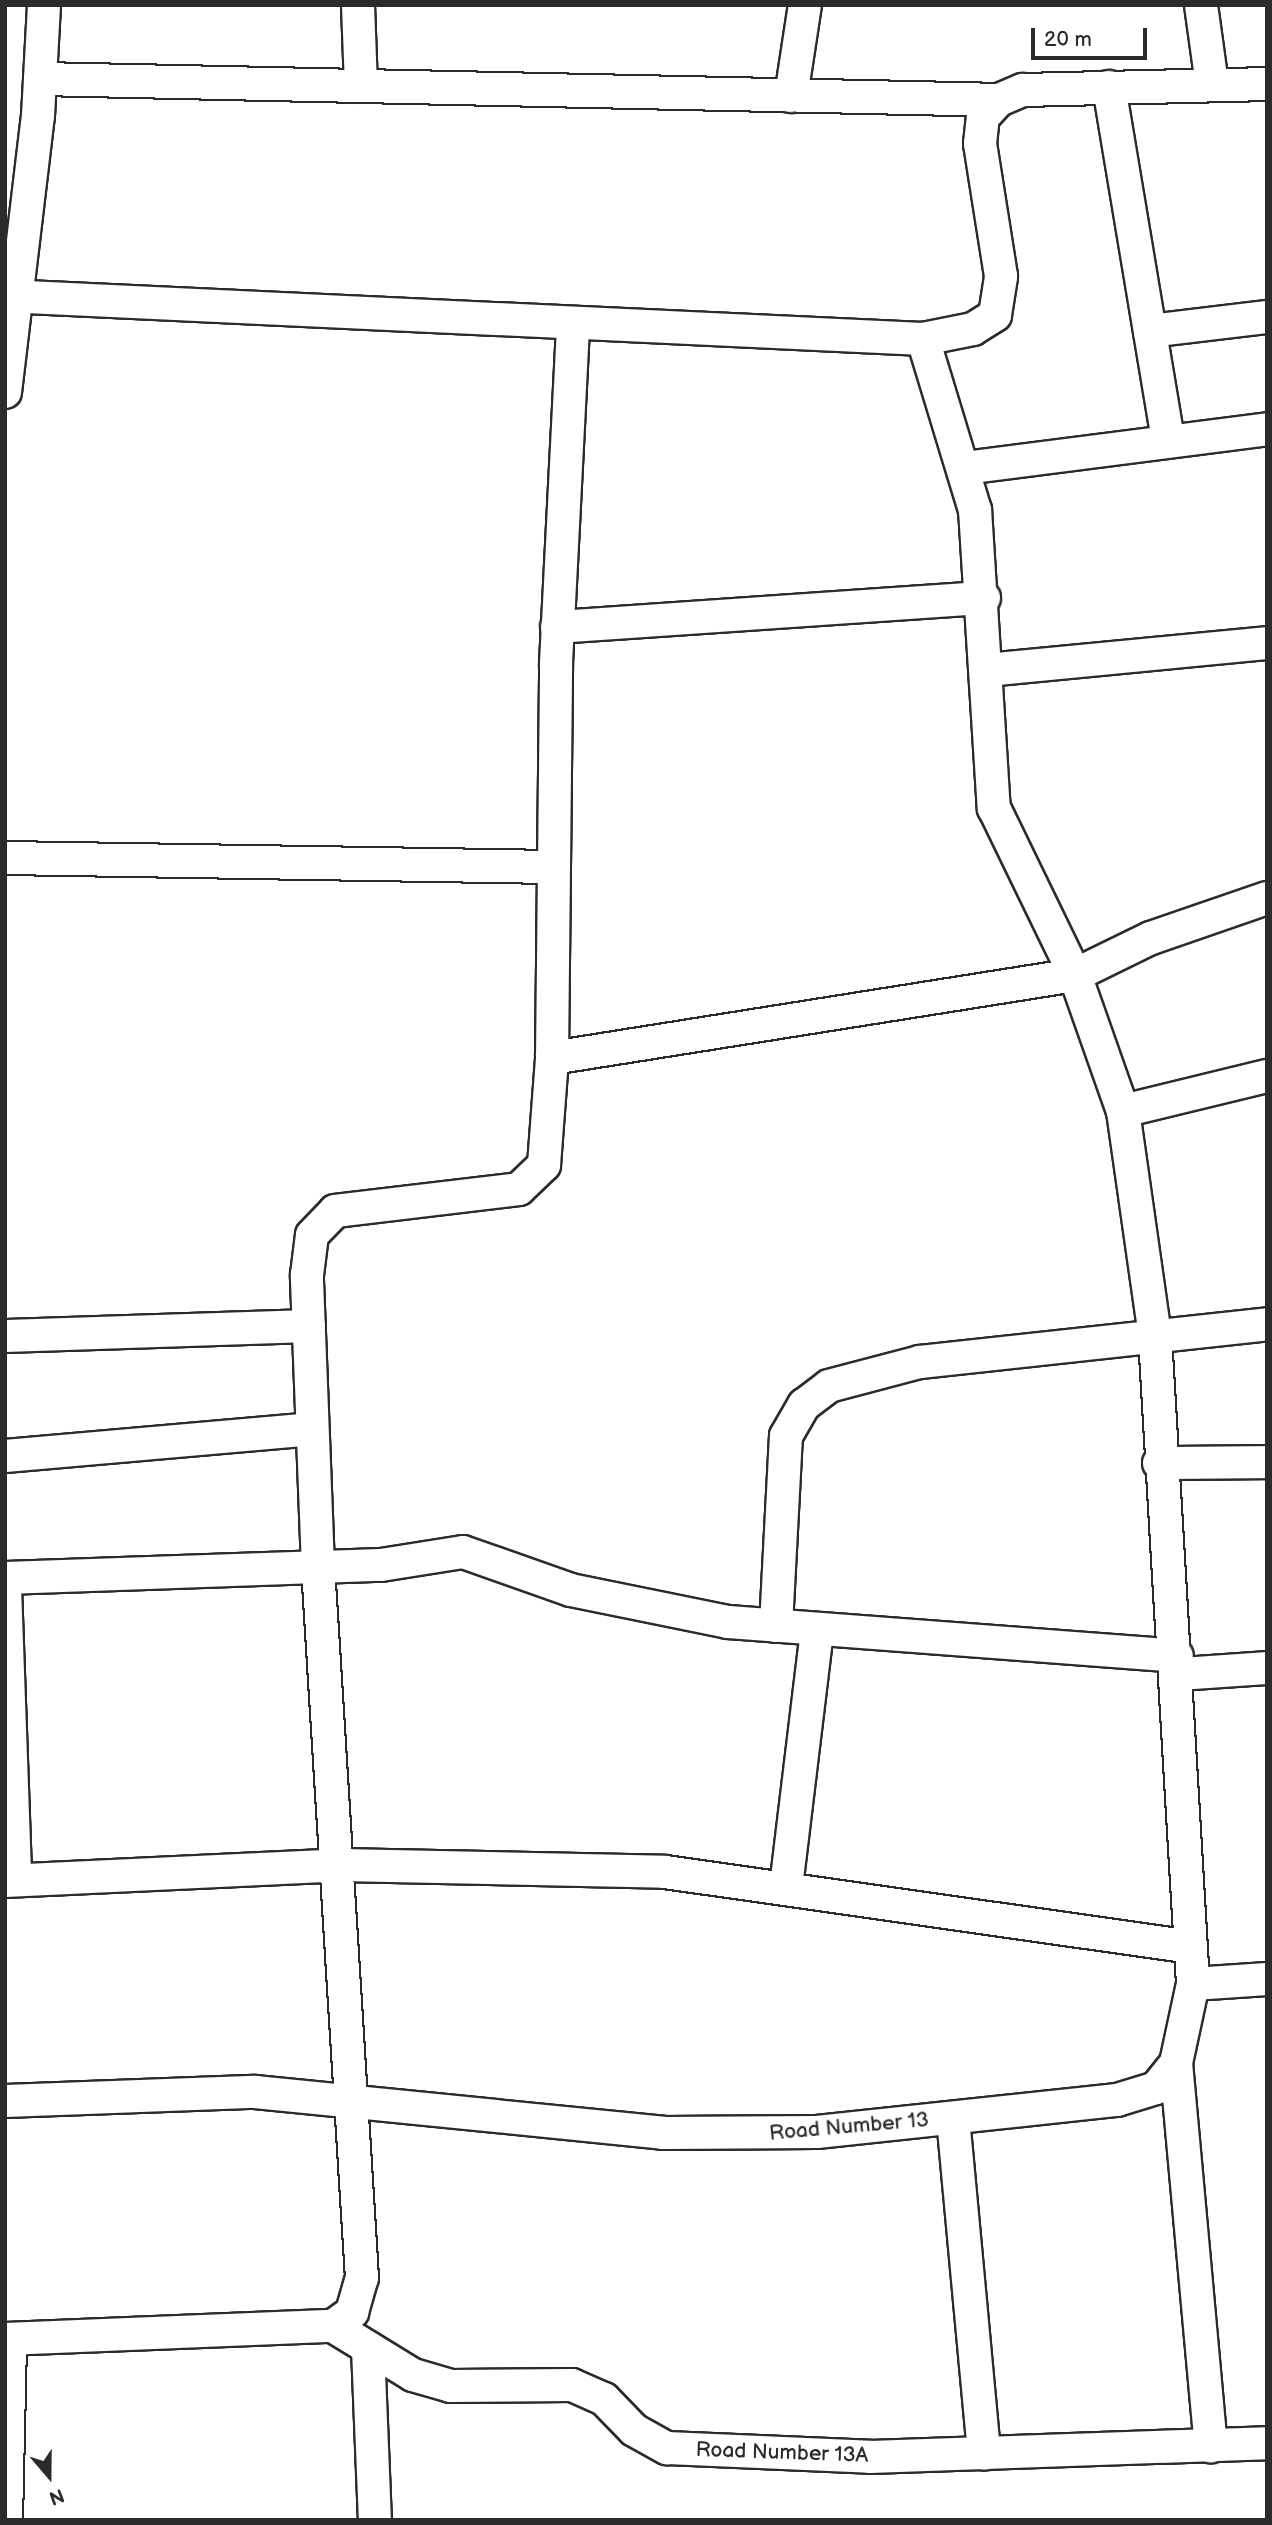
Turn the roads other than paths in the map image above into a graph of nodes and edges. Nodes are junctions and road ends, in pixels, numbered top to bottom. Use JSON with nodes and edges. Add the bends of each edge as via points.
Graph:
{"nodes":[{"id":1,"x":44,"y":5,"type":"edge"},
{"id":2,"x":358,"y":5,"type":"edge"},
{"id":3,"x":805,"y":5,"type":"edge"},
{"id":4,"x":1201,"y":5,"type":"edge"},
{"id":5,"x":40,"y":79,"type":"junction"},
{"id":6,"x":1212,"y":84,"type":"junction"},
{"id":7,"x":1267,"y":84,"type":"edge"},
{"id":8,"x":361,"y":86,"type":"junction"},
{"id":9,"x":1109,"y":87,"type":"junction"},
{"id":10,"x":791,"y":96,"type":"junction"},
{"id":11,"x":999,"y":100,"type":"junction"},
{"id":12,"x":9,"y":296,"type":"edge"},
{"id":13,"x":1267,"y":317,"type":"edge"},
{"id":14,"x":573,"y":324,"type":"junction"},
{"id":15,"x":1150,"y":331,"type":"junction"},
{"id":16,"x":923,"y":339,"type":"junction"},
{"id":17,"x":5,"y":392,"type":"edge"},
{"id":18,"x":1267,"y":429,"type":"edge"},
{"id":19,"x":1168,"y":439,"type":"junction"},
{"id":20,"x":964,"y":468,"type":"junction"},
{"id":21,"x":984,"y":598,"type":"junction"},
{"id":22,"x":557,"y":626,"type":"junction"},
{"id":23,"x":1267,"y":643,"type":"edge"},
{"id":24,"x":987,"y":670,"type":"junction"},
{"id":25,"x":5,"y":858,"type":"edge"},
{"id":26,"x":553,"y":867,"type":"junction"},
{"id":27,"x":1267,"y":898,"type":"edge"},
{"id":28,"x":1075,"y":975,"type":"junction"},
{"id":29,"x":552,"y":1058,"type":"junction"},
{"id":30,"x":1267,"y":1076,"type":"edge"},
{"id":31,"x":1123,"y":1111,"type":"junction"},
{"id":32,"x":1267,"y":1324,"type":"edge"},
{"id":33,"x":309,"y":1326,"type":"junction"},
{"id":34,"x":5,"y":1336,"type":"edge"},
{"id":35,"x":1155,"y":1337,"type":"junction"},
{"id":36,"x":312,"y":1429,"type":"junction"},
{"id":37,"x":5,"y":1456,"type":"edge"},
{"id":38,"x":1267,"y":1462,"type":"edge"},
{"id":39,"x":1159,"y":1463,"type":"junction"},
{"id":40,"x":318,"y":1566,"type":"junction"},
{"id":41,"x":5,"y":1578,"type":"edge"},
{"id":42,"x":5,"y":1587,"type":"edge"},
{"id":43,"x":776,"y":1626,"type":"junction"},
{"id":44,"x":817,"y":1630,"type":"junction"},
{"id":45,"x":1178,"y":1665,"type":"junction"},
{"id":46,"x":1267,"y":1668,"type":"edge"},
{"id":47,"x":341,"y":1866,"type":"junction"},
{"id":48,"x":10,"y":1881,"type":"edge"},
{"id":49,"x":786,"y":1887,"type":"junction"},
{"id":50,"x":1191,"y":1947,"type":"junction"},
{"id":51,"x":1267,"y":1979,"type":"edge"},
{"id":52,"x":1193,"y":1984,"type":"junction"},
{"id":53,"x":1176,"y":2063,"type":"junction"},
{"id":54,"x":353,"y":2100,"type":"junction"},
{"id":55,"x":5,"y":2101,"type":"edge"},
{"id":56,"x":953,"y":2118,"type":"junction"},
{"id":57,"x":333,"y":2326,"type":"junction"},
{"id":58,"x":8,"y":2339,"type":"edge"},
{"id":59,"x":368,"y":2348,"type":"junction"},
{"id":60,"x":1267,"y":2443,"type":"edge"},
{"id":61,"x":1211,"y":2446,"type":"junction"},
{"id":62,"x":984,"y":2454,"type":"junction"},
{"id":63,"x":6,"y":2520,"type":"edge"},
{"id":64,"x":375,"y":2520,"type":"edge"}],
"edges":[{"from":1,"to":5,"type":"street"},
{"from":2,"to":8,"type":"street"},
{"from":3,"to":10,"type":"street"},
{"from":4,"to":6,"type":"street"},
{"from":5,"to":8,"type":"street"},
{"from":5,"to":12,"type":"street"},
{"from":6,"to":7,"type":"street"},
{"from":6,"to":9,"type":"street"},
{"from":8,"to":10,"type":"street"},
{"from":9,"to":11,"type":"street","via":[[1023,90]]},
{"from":9,"to":15,"type":"street"},
{"from":10,"to":11,"type":"street"},
{"from":11,"to":16,"type":"street","via":[[983,117],[980,144],[1001,276],[995,315],[974,329]]},
{"from":12,"to":14,"type":"street"},
{"from":12,"to":17,"type":"street"},
{"from":13,"to":15,"type":"street"},
{"from":14,"to":16,"type":"street"},
{"from":14,"to":22,"type":"street"},
{"from":15,"to":19,"type":"street"},
{"from":16,"to":20,"type":"street","name":"Road Number 13"},
{"from":18,"to":19,"type":"street"},
{"from":19,"to":20,"type":"street"},
{"from":20,"to":21,"type":"street","name":"Road Number 13"},
{"from":21,"to":22,"type":"street"},
{"from":21,"to":24,"type":"street","name":"Road Number 13"},
{"from":22,"to":26,"type":"street"},
{"from":23,"to":24,"type":"street"},
{"from":24,"to":28,"type":"street","name":"Road Number 13","via":[[994,808]]},
{"from":25,"to":26,"type":"street"},
{"from":26,"to":29,"type":"street"},
{"from":27,"to":28,"type":"street","via":[[1150,938]]},
{"from":28,"to":29,"type":"street"},
{"from":28,"to":31,"type":"street","name":"Road Number 13"},
{"from":29,"to":33,"type":"street","via":[[544,1165],[519,1189],[335,1212],[312,1236]]},
{"from":30,"to":31,"type":"street"},
{"from":31,"to":35,"type":"street","name":"Road Number 13"},
{"from":32,"to":35,"type":"street"},
{"from":33,"to":34,"type":"street"},
{"from":33,"to":36,"type":"street"},
{"from":35,"to":39,"type":"street","name":"Road Number 13"},
{"from":35,"to":43,"type":"street","via":[[919,1362],[829,1386],[804,1405],[786,1436]]},
{"from":36,"to":37,"type":"street"},
{"from":36,"to":40,"type":"street"},
{"from":38,"to":39,"type":"street"},
{"from":39,"to":45,"type":"street","name":"Road Number 13"},
{"from":40,"to":41,"type":"street"},
{"from":40,"to":43,"type":"street","via":[[463,1552],[571,1590]]},
{"from":40,"to":47,"type":"street"},
{"from":42,"to":48,"type":"street"},
{"from":43,"to":44,"type":"street"},
{"from":44,"to":45,"type":"street"},
{"from":44,"to":49,"type":"street"},
{"from":45,"to":46,"type":"street"},
{"from":45,"to":50,"type":"street","name":"Road Number 13"},
{"from":47,"to":48,"type":"street"},
{"from":47,"to":49,"type":"street","via":[[665,1872]]},
{"from":47,"to":54,"type":"street"},
{"from":49,"to":50,"type":"street"},
{"from":50,"to":52,"type":"street","name":"Road Number 13"},
{"from":51,"to":52,"type":"street"},
{"from":52,"to":53,"type":"street","name":"Road Number 13"},
{"from":53,"to":56,"type":"street","name":"Road Number 13","via":[[1156,2088],[1117,2100]]},
{"from":53,"to":61,"type":"street"},
{"from":54,"to":55,"type":"street","name":"Road Number 13","via":[[256,2092]]},
{"from":54,"to":56,"type":"street","name":"Road Number 13","via":[[584,2127],[738,2136]]},
{"from":54,"to":57,"type":"street","via":[[362,2278],[352,2312]]},
{"from":56,"to":62,"type":"street"},
{"from":57,"to":58,"type":"street"},
{"from":57,"to":59,"type":"street","name":"Road Number 13A"},
{"from":58,"to":63,"type":"street"},
{"from":59,"to":62,"type":"street","name":"Road Number 13A","via":[[413,2375],[451,2386],[572,2385],[604,2399],[634,2430],[667,2448],[761,2456]]},
{"from":59,"to":64,"type":"street"},
{"from":60,"to":61,"type":"street","name":"Road Number 13A"},
{"from":61,"to":62,"type":"street","name":"Road Number 13A"}]}
